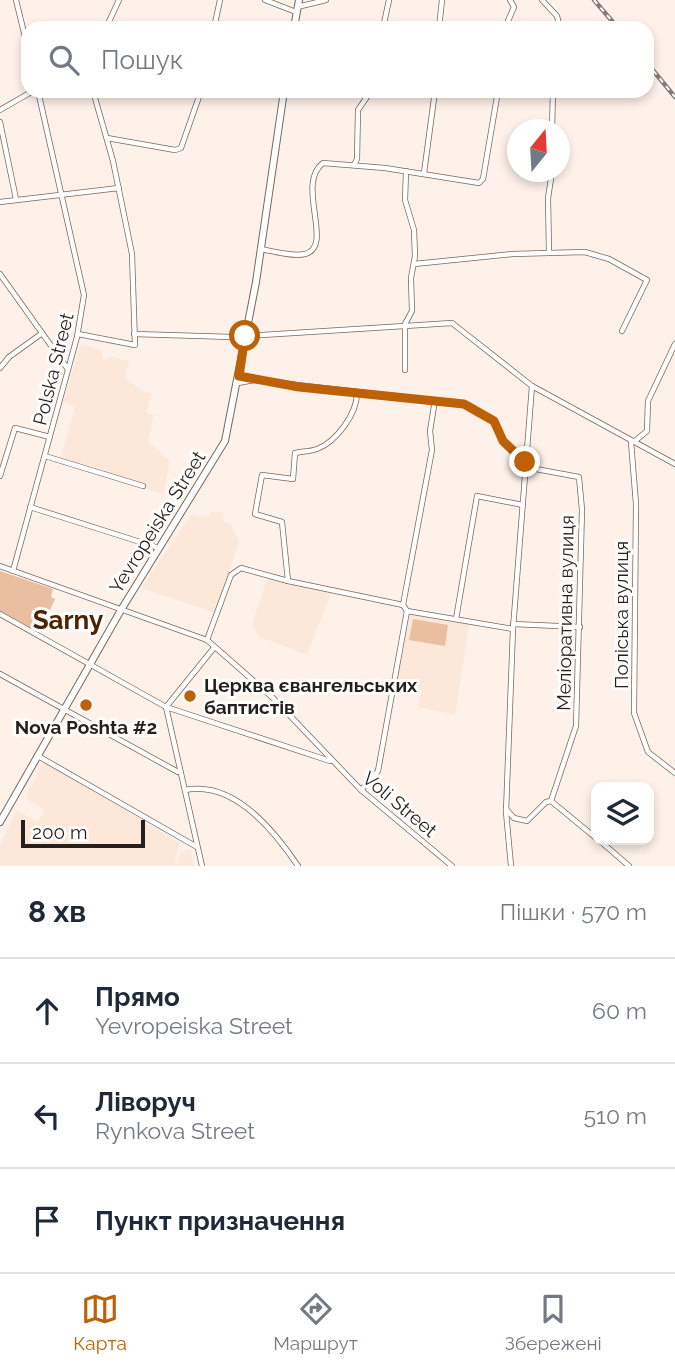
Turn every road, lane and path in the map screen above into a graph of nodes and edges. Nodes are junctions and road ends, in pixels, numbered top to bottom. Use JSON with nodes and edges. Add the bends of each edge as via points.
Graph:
{"nodes":[{"id":1,"x":16,"y":0,"type":"edge"},
{"id":2,"x":119,"y":0,"type":"edge"},
{"id":3,"x":220,"y":0,"type":"edge"},
{"id":4,"x":265,"y":0,"type":"edge"},
{"id":5,"x":326,"y":0,"type":"edge"},
{"id":6,"x":389,"y":0,"type":"edge"},
{"id":7,"x":442,"y":0,"type":"edge"},
{"id":8,"x":510,"y":0,"type":"edge"},
{"id":9,"x":542,"y":0,"type":"edge"},
{"id":10,"x":298,"y":6,"type":"edge"},
{"id":11,"x":21,"y":21,"type":"edge"},
{"id":12,"x":109,"y":21,"type":"edge"},
{"id":13,"x":216,"y":21,"type":"edge"},
{"id":14,"x":384,"y":21,"type":"edge"},
{"id":15,"x":440,"y":21,"type":"edge"},
{"id":16,"x":508,"y":21,"type":"edge"},
{"id":17,"x":558,"y":21,"type":"edge"},
{"id":18,"x":22,"y":98,"type":"edge"},
{"id":19,"x":37,"y":98,"type":"edge"},
{"id":20,"x":95,"y":98,"type":"edge"},
{"id":21,"x":199,"y":98,"type":"edge"},
{"id":22,"x":283,"y":98,"type":"edge"},
{"id":23,"x":366,"y":98,"type":"edge"},
{"id":24,"x":434,"y":98,"type":"edge"},
{"id":25,"x":497,"y":98,"type":"edge"},
{"id":26,"x":553,"y":98,"type":"edge"},
{"id":27,"x":0,"y":110,"type":"edge"},
{"id":28,"x":552,"y":119,"type":"edge"},
{"id":29,"x":0,"y":122,"type":"edge"},
{"id":30,"x":107,"y":138,"type":"junction"},
{"id":31,"x":353,"y":165,"type":"junction"},
{"id":32,"x":406,"y":171,"type":"junction"},
{"id":33,"x":424,"y":173,"type":"junction"},
{"id":34,"x":550,"y":182,"type":"edge"},
{"id":35,"x":118,"y":188,"type":"junction"},
{"id":36,"x":60,"y":194,"type":"junction"},
{"id":37,"x":16,"y":199,"type":"junction"},
{"id":38,"x":0,"y":202,"type":"edge"},
{"id":39,"x":259,"y":248,"type":"junction"},
{"id":40,"x":549,"y":252,"type":"junction"},
{"id":41,"x":414,"y":264,"type":"junction"},
{"id":42,"x":0,"y":269,"type":"edge"},
{"id":43,"x":0,"y":274,"type":"edge"},
{"id":44,"x":6,"y":282,"type":"junction"},
{"id":45,"x":405,"y":324,"type":"junction"},
{"id":46,"x":622,"y":331,"type":"dead end"},
{"id":47,"x":41,"y":334,"type":"junction"},
{"id":48,"x":78,"y":334,"type":"junction"},
{"id":49,"x":134,"y":334,"type":"junction"},
{"id":50,"x":245,"y":336,"type":"junction"},
{"id":51,"x":675,"y":344,"type":"edge"},
{"id":52,"x":0,"y":368,"type":"edge"},
{"id":53,"x":67,"y":369,"type":"junction"},
{"id":54,"x":405,"y":370,"type":"dead end"},
{"id":55,"x":238,"y":379,"type":"junction"},
{"id":56,"x":532,"y":386,"type":"junction"},
{"id":57,"x":358,"y":393,"type":"junction"},
{"id":58,"x":435,"y":400,"type":"junction"},
{"id":59,"x":50,"y":438,"type":"junction"},
{"id":60,"x":631,"y":441,"type":"junction"},
{"id":61,"x":45,"y":456,"type":"junction"},
{"id":62,"x":525,"y":464,"type":"junction"},
{"id":63,"x":675,"y":464,"type":"edge"},
{"id":64,"x":0,"y":476,"type":"edge"},
{"id":65,"x":143,"y":486,"type":"dead end"},
{"id":66,"x":523,"y":505,"type":"junction"},
{"id":67,"x":30,"y":507,"type":"junction"},
{"id":68,"x":159,"y":548,"type":"junction"},
{"id":69,"x":0,"y":566,"type":"edge"},
{"id":70,"x":13,"y":571,"type":"junction"},
{"id":71,"x":288,"y":582,"type":"junction"},
{"id":72,"x":403,"y":605,"type":"junction"},
{"id":73,"x":121,"y":610,"type":"junction"},
{"id":74,"x":407,"y":611,"type":"junction"},
{"id":75,"x":0,"y":614,"type":"edge"},
{"id":76,"x":456,"y":619,"type":"junction"},
{"id":77,"x":513,"y":626,"type":"junction"},
{"id":78,"x":580,"y":627,"type":"junction"},
{"id":79,"x":207,"y":640,"type":"junction"},
{"id":80,"x":214,"y":649,"type":"junction"},
{"id":81,"x":90,"y":664,"type":"junction"},
{"id":82,"x":0,"y":674,"type":"edge"},
{"id":83,"x":166,"y":707,"type":"junction"},
{"id":84,"x":63,"y":711,"type":"junction"},
{"id":85,"x":37,"y":755,"type":"junction"},
{"id":86,"x":331,"y":762,"type":"junction"},
{"id":87,"x":178,"y":772,"type":"junction"},
{"id":88,"x":675,"y":773,"type":"edge"},
{"id":89,"x":185,"y":790,"type":"junction"},
{"id":90,"x":361,"y":790,"type":"junction"},
{"id":91,"x":551,"y":801,"type":"junction"},
{"id":92,"x":506,"y":808,"type":"junction"},
{"id":93,"x":1,"y":816,"type":"edge"},
{"id":94,"x":591,"y":834,"type":"edge"},
{"id":95,"x":604,"y":845,"type":"edge"},
{"id":96,"x":197,"y":847,"type":"junction"},
{"id":97,"x":202,"y":866,"type":"edge"},
{"id":98,"x":298,"y":866,"type":"edge"},
{"id":99,"x":452,"y":866,"type":"edge"},
{"id":100,"x":511,"y":866,"type":"edge"},
{"id":101,"x":629,"y":866,"type":"edge"}],
"edges":[{"from":1,"to":11,"type":"street"},
{"from":2,"to":12,"type":"street"},
{"from":3,"to":13,"type":"street"},
{"from":4,"to":10,"type":"street"},
{"from":5,"to":10,"type":"street"},
{"from":6,"to":14,"type":"street"},
{"from":7,"to":15,"type":"street"},
{"from":8,"to":16,"type":"street","via":[[514,6]]},
{"from":9,"to":17,"type":"street"},
{"from":18,"to":27,"type":"street"},
{"from":19,"to":36,"type":"street","name":"Polska Street"},
{"from":20,"to":30,"type":"street"},
{"from":21,"to":30,"type":"street","via":[[181,148]]},
{"from":22,"to":39,"type":"main road","name":"Yevropeiska Street"},
{"from":23,"to":31,"type":"street","via":[[358,110]]},
{"from":24,"to":33,"type":"street"},
{"from":25,"to":33,"type":"street","via":[[483,179],[472,183]]},
{"from":26,"to":28,"type":"street"},
{"from":29,"to":37,"type":"street"},
{"from":30,"to":35,"type":"street"},
{"from":31,"to":32,"type":"street"},
{"from":31,"to":39,"type":"street","via":[[323,163],[314,173],[316,242],[309,253]]},
{"from":32,"to":33,"type":"street"},
{"from":32,"to":41,"type":"street"},
{"from":34,"to":40,"type":"street"},
{"from":35,"to":36,"type":"street"},
{"from":35,"to":49,"type":"street","via":[[132,254]]},
{"from":36,"to":37,"type":"street"},
{"from":36,"to":48,"type":"street","name":"Polska Street","via":[[84,295]]},
{"from":37,"to":38,"type":"street"},
{"from":39,"to":50,"type":"main road","name":"Yevropeiska Street"},
{"from":40,"to":41,"type":"street"},
{"from":40,"to":46,"type":"street","via":[[585,252],[616,262],[647,280]]},
{"from":41,"to":45,"type":"street","via":[[411,311]]},
{"from":42,"to":44,"type":"street"},
{"from":43,"to":44,"type":"street"},
{"from":44,"to":47,"type":"street"},
{"from":45,"to":50,"type":"street"},
{"from":45,"to":54,"type":"street"},
{"from":45,"to":56,"type":"street","via":[[452,323]]},
{"from":47,"to":52,"type":"street"},
{"from":47,"to":53,"type":"street"},
{"from":48,"to":49,"type":"street","via":[[135,345]]},
{"from":48,"to":53,"type":"street","name":"Polska Street"},
{"from":49,"to":50,"type":"street"},
{"from":50,"to":55,"type":"main road","name":"Yevropeiska Street"},
{"from":51,"to":60,"type":"street","via":[[648,401],[647,431],[638,441]]},
{"from":53,"to":59,"type":"street","name":"Polska Street"},
{"from":55,"to":57,"type":"street"},
{"from":55,"to":68,"type":"main road","name":"Yevropeiska Street","via":[[225,441]]},
{"from":56,"to":60,"type":"street"},
{"from":56,"to":62,"type":"street"},
{"from":57,"to":58,"type":"street"},
{"from":57,"to":71,"type":"street","via":[[355,410],[321,448],[295,453],[293,479],[262,475],[255,514],[282,522]]},
{"from":58,"to":62,"type":"street","via":[[464,404],[489,416],[503,441]]},
{"from":58,"to":72,"type":"street","via":[[432,450]]},
{"from":59,"to":61,"type":"street","name":"Polska Street"},
{"from":59,"to":64,"type":"street","via":[[15,428]]},
{"from":60,"to":63,"type":"street"},
{"from":60,"to":88,"type":"street","name":"Поліська вулиця","via":[[636,504],[634,713],[648,752]]},
{"from":61,"to":65,"type":"street"},
{"from":61,"to":67,"type":"street","name":"Polska Street"},
{"from":62,"to":66,"type":"street"},
{"from":62,"to":78,"type":"street","name":"Меліоративна вулиця","via":[[579,477]]},
{"from":66,"to":76,"type":"street","via":[[477,496]]},
{"from":66,"to":77,"type":"street"},
{"from":67,"to":68,"type":"street"},
{"from":67,"to":70,"type":"street","name":"Polska Street"},
{"from":68,"to":73,"type":"main road","name":"Yevropeiska Street"},
{"from":69,"to":70,"type":"street"},
{"from":70,"to":73,"type":"street"},
{"from":71,"to":72,"type":"street"},
{"from":71,"to":79,"type":"street","via":[[251,569],[235,571]]},
{"from":72,"to":74,"type":"street"},
{"from":73,"to":79,"type":"street"},
{"from":73,"to":81,"type":"main road","name":"Yevropeiska Street"},
{"from":74,"to":76,"type":"street"},
{"from":74,"to":90,"type":"street","via":[[378,771]]},
{"from":75,"to":81,"type":"street"},
{"from":76,"to":77,"type":"street"},
{"from":77,"to":78,"type":"street"},
{"from":77,"to":92,"type":"street"},
{"from":78,"to":91,"type":"street","name":"Меліоративна вулиця","via":[[576,726]]},
{"from":79,"to":80,"type":"street","name":"Voli Street"},
{"from":80,"to":83,"type":"street"},
{"from":80,"to":86,"type":"street","name":"Voli Street","via":[[273,698]]},
{"from":81,"to":83,"type":"street"},
{"from":81,"to":84,"type":"main road","name":"Yevropeiska Street"},
{"from":82,"to":84,"type":"street"},
{"from":83,"to":86,"type":"street"},
{"from":83,"to":87,"type":"street"},
{"from":84,"to":85,"type":"main road","name":"Yevropeiska Street"},
{"from":84,"to":87,"type":"street"},
{"from":85,"to":93,"type":"main road","name":"Yevropeiska Street"},
{"from":85,"to":96,"type":"street"},
{"from":86,"to":90,"type":"street","name":"Voli Street"},
{"from":87,"to":89,"type":"street"},
{"from":89,"to":96,"type":"street"},
{"from":89,"to":98,"type":"street","via":[[205,787],[246,807]]},
{"from":90,"to":99,"type":"street","name":"Voli Street"},
{"from":91,"to":92,"type":"street","via":[[527,821],[514,818]]},
{"from":91,"to":94,"type":"street"},
{"from":92,"to":100,"type":"street"},
{"from":95,"to":101,"type":"street"},
{"from":96,"to":97,"type":"street"}]}
